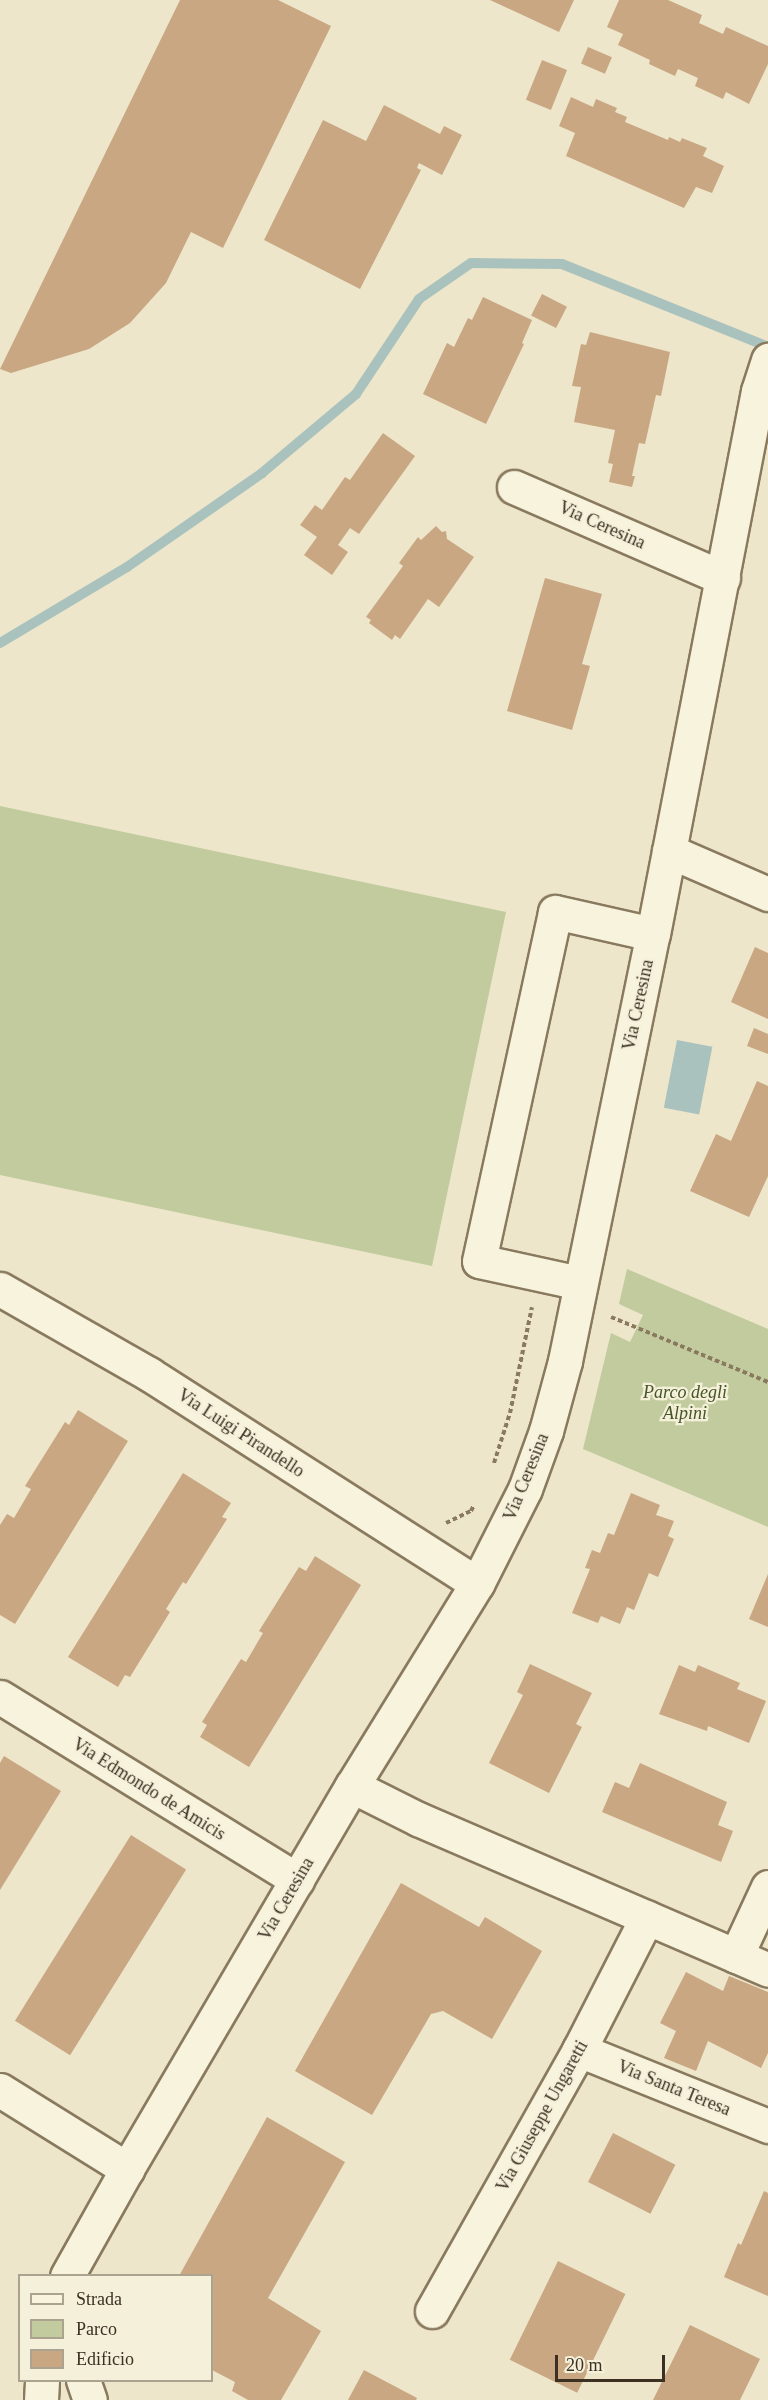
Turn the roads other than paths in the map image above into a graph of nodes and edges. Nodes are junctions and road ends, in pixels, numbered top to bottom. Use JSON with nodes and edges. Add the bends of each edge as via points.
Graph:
{"nodes":[{"id":1,"x":766,"y":366,"type":"edge"},
{"id":2,"x":514,"y":487,"type":"dead end"},
{"id":3,"x":723,"y":578,"type":"junction"},
{"id":4,"x":669,"y":851,"type":"junction"},
{"id":5,"x":768,"y":894,"type":"edge"},
{"id":6,"x":653,"y":934,"type":"junction"},
{"id":7,"x":0,"y":1289,"type":"edge"},
{"id":8,"x":578,"y":1294,"type":"junction"},
{"id":9,"x":477,"y":1584,"type":"junction"},
{"id":10,"x":0,"y":1697,"type":"edge"},
{"id":11,"x":352,"y":1786,"type":"junction"},
{"id":12,"x":297,"y":1880,"type":"junction"},
{"id":13,"x":768,"y":1887,"type":"edge"},
{"id":14,"x":647,"y":1917,"type":"junction"},
{"id":15,"x":736,"y":1956,"type":"junction"},
{"id":16,"x":768,"y":1970,"type":"edge"},
{"id":17,"x":579,"y":2050,"type":"junction"},
{"id":18,"x":0,"y":2090,"type":"edge"},
{"id":19,"x":768,"y":2126,"type":"edge"},
{"id":20,"x":127,"y":2169,"type":"junction"},
{"id":21,"x":68,"y":2274,"type":"edge"},
{"id":22,"x":432,"y":2311,"type":"dead end"},
{"id":23,"x":42,"y":2382,"type":"edge"},
{"id":24,"x":84,"y":2382,"type":"edge"},
{"id":25,"x":41,"y":2400,"type":"edge"},
{"id":26,"x":90,"y":2400,"type":"edge"}],
"edges":[{"from":1,"to":3,"type":"street","name":"Via Ceresina"},
{"from":2,"to":3,"type":"street","name":"Via Ceresina"},
{"from":3,"to":4,"type":"street","name":"Via Ceresina"},
{"from":4,"to":5,"type":"street"},
{"from":4,"to":6,"type":"street","name":"Via Ceresina"},
{"from":6,"to":8,"type":"street","name":"Via Ceresina"},
{"from":6,"to":8,"type":"street","via":[[555,912],[479,1261],[538,1274]]},
{"from":7,"to":9,"type":"street","name":"Via Luigi Pirandello","via":[[149,1374]]},
{"from":8,"to":9,"type":"street","name":"Via Ceresina","via":[[566,1361],[546,1431],[525,1489]]},
{"from":9,"to":11,"type":"street","name":"Via Ceresina"},
{"from":10,"to":12,"type":"street","name":"Via Edmondo de Amicis"},
{"from":11,"to":12,"type":"street","name":"Via Ceresina"},
{"from":11,"to":14,"type":"street","via":[[418,1819]]},
{"from":12,"to":20,"type":"street","name":"Via Ceresina"},
{"from":13,"to":15,"type":"street"},
{"from":14,"to":15,"type":"street"},
{"from":14,"to":17,"type":"street","name":"Via Giuseppe Ungaretti"},
{"from":15,"to":16,"type":"street"},
{"from":17,"to":19,"type":"street","name":"Via Santa Teresa"},
{"from":17,"to":22,"type":"street","name":"Via Giuseppe Ungaretti"},
{"from":18,"to":20,"type":"street"},
{"from":20,"to":21,"type":"street","name":"Via Ceresina"},
{"from":23,"to":25,"type":"street"},
{"from":24,"to":26,"type":"street"}]}
